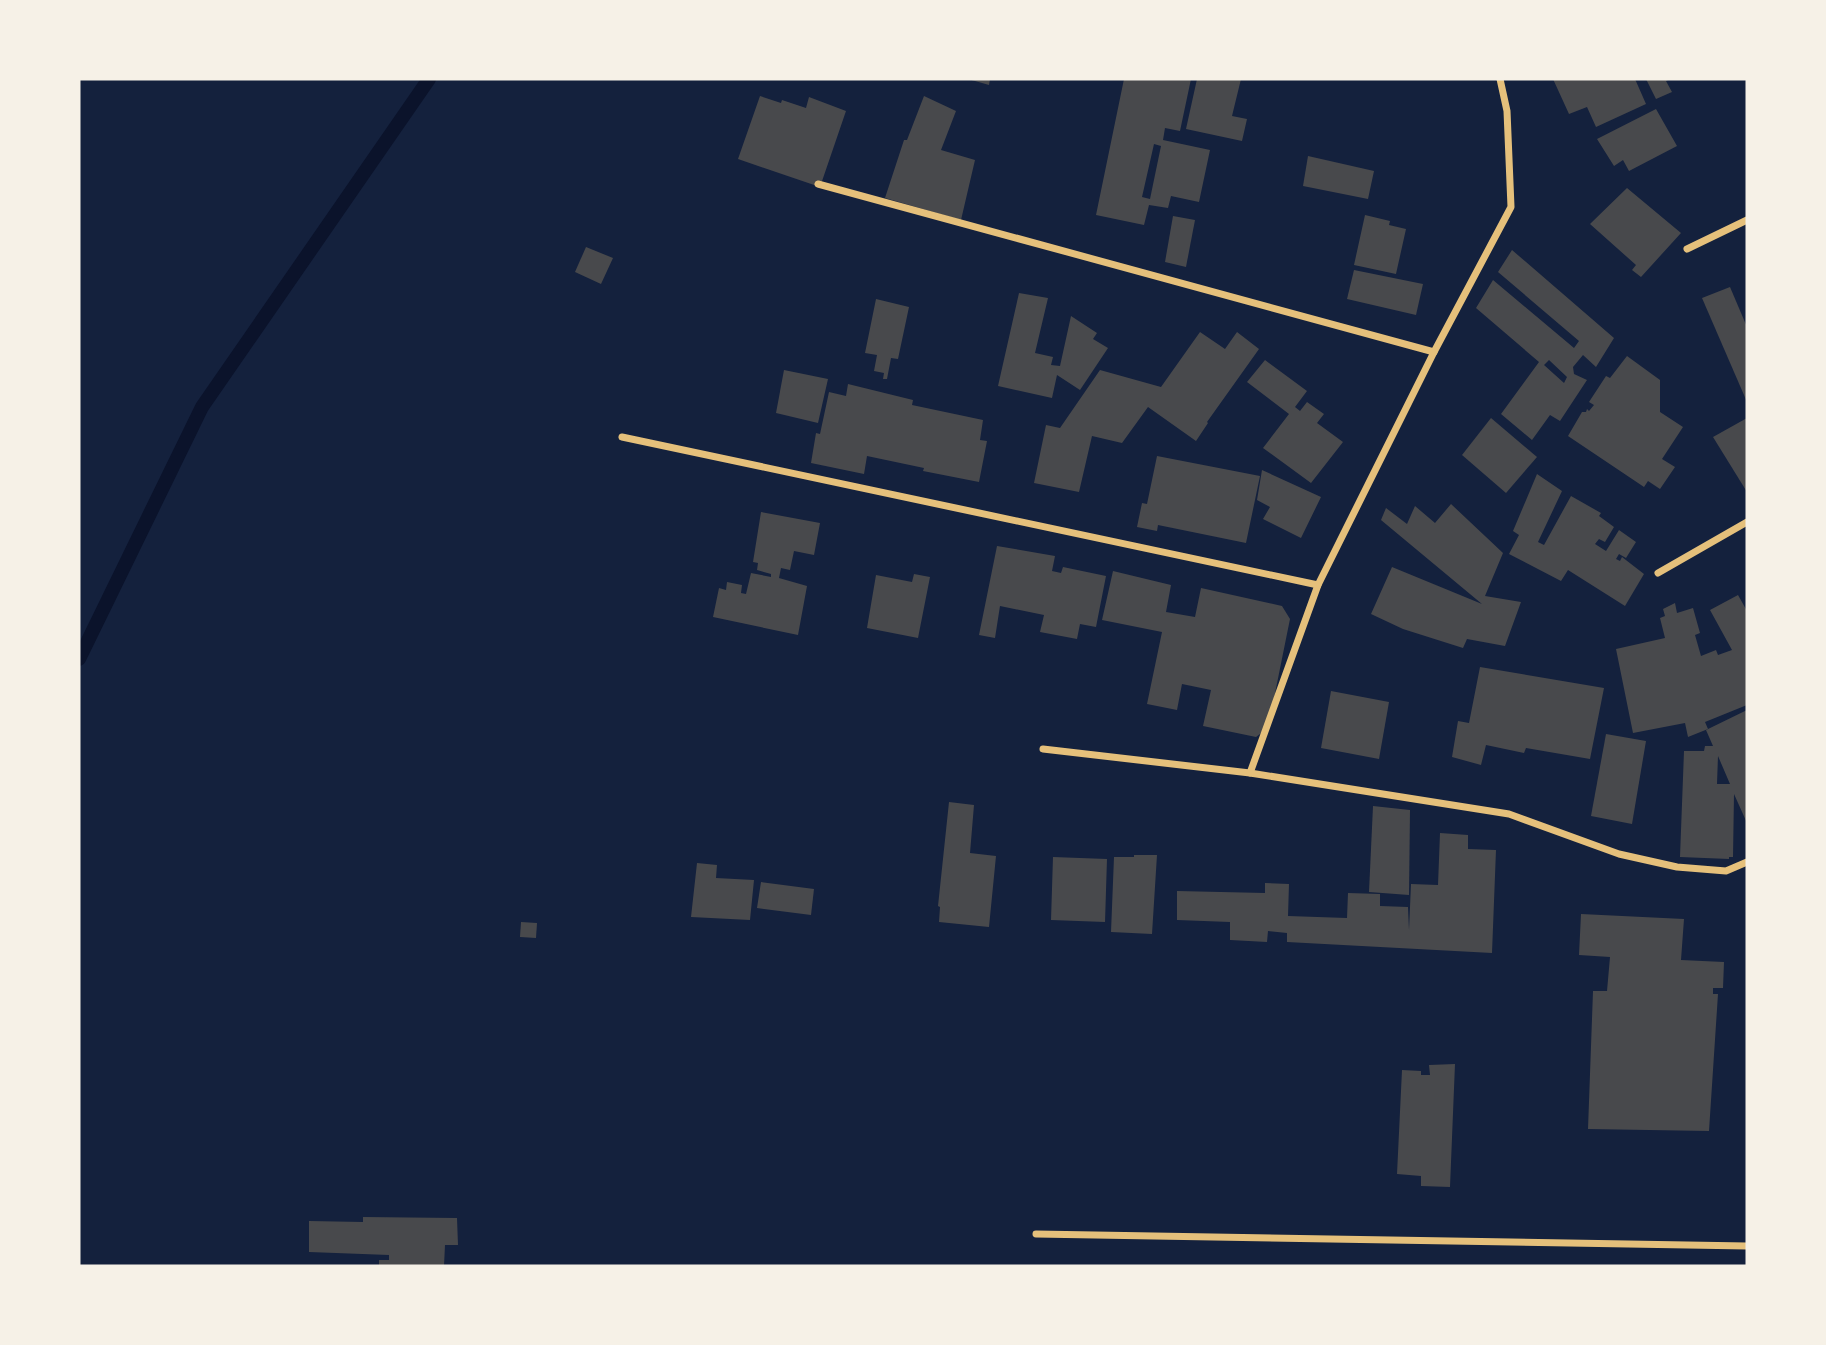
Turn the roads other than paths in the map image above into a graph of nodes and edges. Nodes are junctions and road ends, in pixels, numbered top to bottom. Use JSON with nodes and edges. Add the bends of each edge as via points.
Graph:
{"nodes":[{"id":1,"x":1500,"y":79,"type":"edge"},
{"id":2,"x":817,"y":184,"type":"dead end"},
{"id":3,"x":1747,"y":220,"type":"edge"},
{"id":4,"x":1687,"y":249,"type":"dead end"},
{"id":5,"x":1434,"y":352,"type":"junction"},
{"id":6,"x":622,"y":437,"type":"dead end"},
{"id":7,"x":1747,"y":522,"type":"edge"},
{"id":8,"x":1658,"y":573,"type":"dead end"},
{"id":9,"x":1318,"y":585,"type":"junction"},
{"id":10,"x":1043,"y":749,"type":"dead end"},
{"id":11,"x":1250,"y":773,"type":"junction"},
{"id":12,"x":1747,"y":862,"type":"edge"},
{"id":13,"x":1036,"y":1234,"type":"dead end"},
{"id":14,"x":1747,"y":1246,"type":"edge"}],
"edges":[{"from":1,"to":5,"type":"street","via":[[1507,111],[1511,207]]},
{"from":2,"to":5,"type":"street"},
{"from":3,"to":4,"type":"street"},
{"from":5,"to":9,"type":"street"},
{"from":6,"to":9,"type":"street"},
{"from":7,"to":8,"type":"street"},
{"from":9,"to":11,"type":"street"},
{"from":10,"to":11,"type":"street"},
{"from":11,"to":12,"type":"street","via":[[1509,814],[1619,854],[1677,867],[1726,871]]},
{"from":13,"to":14,"type":"street"}]}
